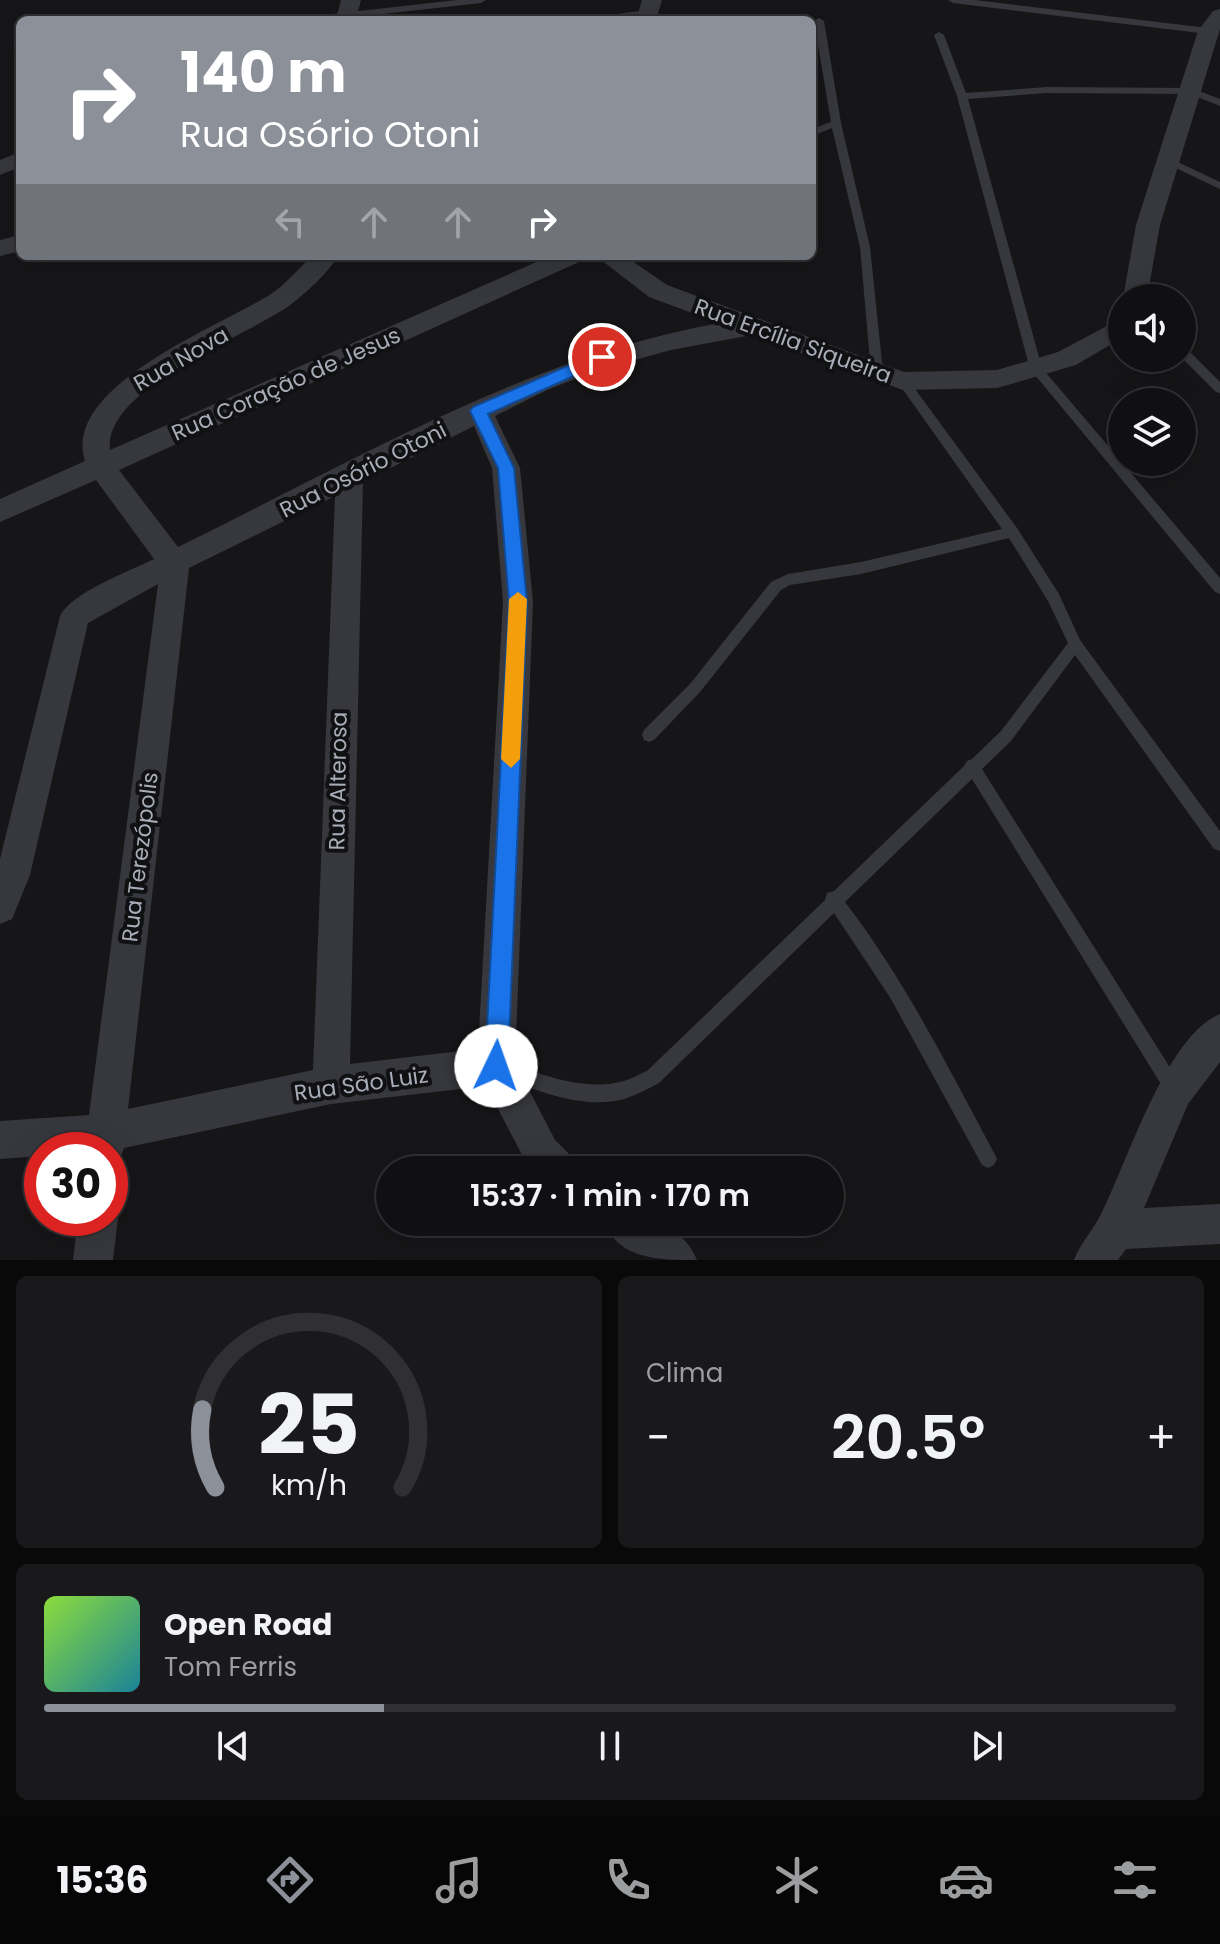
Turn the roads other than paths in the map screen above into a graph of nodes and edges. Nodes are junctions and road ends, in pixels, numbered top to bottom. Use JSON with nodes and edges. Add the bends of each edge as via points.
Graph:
{"nodes":[{"id":1,"x":481,"y":0,"type":"edge"},
{"id":2,"x":953,"y":0,"type":"edge"},
{"id":3,"x":649,"y":11,"type":"edge"},
{"id":4,"x":348,"y":12,"type":"edge"},
{"id":5,"x":326,"y":16,"type":"edge"},
{"id":6,"x":618,"y":16,"type":"edge"},
{"id":7,"x":819,"y":21,"type":"dead end"},
{"id":8,"x":1214,"y":23,"type":"edge"},
{"id":9,"x":939,"y":35,"type":"dead end"},
{"id":10,"x":1191,"y":91,"type":"junction"},
{"id":11,"x":962,"y":96,"type":"junction"},
{"id":12,"x":1220,"y":103,"type":"edge"},
{"id":13,"x":836,"y":123,"type":"junction"},
{"id":14,"x":816,"y":131,"type":"edge"},
{"id":15,"x":1167,"y":160,"type":"junction"},
{"id":16,"x":1220,"y":186,"type":"edge"},
{"id":17,"x":322,"y":260,"type":"edge"},
{"id":18,"x":562,"y":260,"type":"edge"},
{"id":19,"x":614,"y":260,"type":"edge"},
{"id":20,"x":1137,"y":284,"type":"edge"},
{"id":21,"x":753,"y":326,"type":"junction"},
{"id":22,"x":1108,"y":337,"type":"edge"},
{"id":23,"x":1196,"y":365,"type":"edge"},
{"id":24,"x":1036,"y":369,"type":"junction"},
{"id":25,"x":877,"y":372,"type":"junction"},
{"id":26,"x":903,"y":381,"type":"junction"},
{"id":27,"x":1220,"y":389,"type":"edge"},
{"id":28,"x":478,"y":411,"type":"junction"},
{"id":29,"x":101,"y":467,"type":"junction"},
{"id":30,"x":349,"y":478,"type":"junction"},
{"id":31,"x":0,"y":511,"type":"edge"},
{"id":32,"x":1012,"y":532,"type":"junction"},
{"id":33,"x":175,"y":564,"type":"junction"},
{"id":34,"x":1220,"y":588,"type":"edge"},
{"id":35,"x":1075,"y":644,"type":"junction"},
{"id":36,"x":649,"y":735,"type":"dead end"},
{"id":37,"x":972,"y":766,"type":"junction"},
{"id":38,"x":1220,"y":844,"type":"edge"},
{"id":39,"x":833,"y":899,"type":"junction"},
{"id":40,"x":0,"y":907,"type":"edge"},
{"id":41,"x":1220,"y":1032,"type":"edge"},
{"id":42,"x":496,"y":1066,"type":"junction"},
{"id":43,"x":331,"y":1085,"type":"junction"},
{"id":44,"x":1175,"y":1091,"type":"junction"},
{"id":45,"x":106,"y":1132,"type":"edge"},
{"id":46,"x":128,"y":1136,"type":"edge"},
{"id":47,"x":0,"y":1140,"type":"edge"},
{"id":48,"x":24,"y":1140,"type":"edge"},
{"id":49,"x":543,"y":1156,"type":"edge"},
{"id":50,"x":988,"y":1159,"type":"dead end"},
{"id":51,"x":1220,"y":1224,"type":"edge"},
{"id":52,"x":96,"y":1236,"type":"edge"},
{"id":53,"x":643,"y":1236,"type":"edge"},
{"id":54,"x":1104,"y":1245,"type":"edge"},
{"id":55,"x":93,"y":1260,"type":"edge"},
{"id":56,"x":677,"y":1260,"type":"edge"}],
"edges":[{"from":1,"to":4,"type":"lane"},
{"from":2,"to":8,"type":"lane"},
{"from":3,"to":6,"type":"lane"},
{"from":4,"to":5,"type":"lane"},
{"from":7,"to":13,"type":"lane"},
{"from":8,"to":10,"type":"street"},
{"from":9,"to":11,"type":"lane"},
{"from":10,"to":11,"type":"lane","via":[[1047,90]]},
{"from":10,"to":12,"type":"lane"},
{"from":10,"to":15,"type":"street"},
{"from":11,"to":24,"type":"lane"},
{"from":13,"to":14,"type":"lane"},
{"from":13,"to":25,"type":"lane","via":[[865,247]]},
{"from":15,"to":16,"type":"lane"},
{"from":15,"to":20,"type":"street"},
{"from":17,"to":29,"type":"street","name":"Rua Nova","via":[[283,298],[131,386],[98,426],[93,449]]},
{"from":18,"to":29,"type":"street","name":"Rua Coração de Jesus"},
{"from":19,"to":21,"type":"street","name":"Rua Ercília Siqueira","via":[[658,291]]},
{"from":21,"to":25,"type":"street","name":"Rua Ercília Siqueira"},
{"from":21,"to":28,"type":"street","name":"Rua Osório Otoni","via":[[602,357]]},
{"from":22,"to":24,"type":"street","name":"Rua Ercília Siqueira"},
{"from":23,"to":27,"type":"lane"},
{"from":24,"to":26,"type":"street","name":"Rua Ercília Siqueira","via":[[997,379]]},
{"from":24,"to":34,"type":"lane"},
{"from":25,"to":26,"type":"street","name":"Rua Ercília Siqueira"},
{"from":26,"to":32,"type":"lane"},
{"from":28,"to":30,"type":"street","name":"Rua Osório Otoni"},
{"from":28,"to":42,"type":"street","via":[[506,468],[518,602]]},
{"from":29,"to":31,"type":"street","name":"Rua Coração de Jesus"},
{"from":29,"to":33,"type":"street"},
{"from":30,"to":33,"type":"street","name":"Rua Osório Otoni"},
{"from":30,"to":43,"type":"street","name":"Rua Alterosa"},
{"from":32,"to":35,"type":"lane","via":[[1054,598]]},
{"from":32,"to":36,"type":"lane","via":[[776,586],[695,688]]},
{"from":33,"to":40,"type":"street","name":"Rua Osório Otoni","via":[[75,616],[13,875]]},
{"from":33,"to":45,"type":"street","name":"Rua Terezópolis"},
{"from":35,"to":37,"type":"lane","via":[[1016,724]]},
{"from":35,"to":38,"type":"lane"},
{"from":37,"to":39,"type":"lane"},
{"from":37,"to":44,"type":"lane"},
{"from":39,"to":42,"type":"lane","via":[[653,1077],[622,1091],[575,1090]]},
{"from":39,"to":50,"type":"lane","via":[[913,1022]]},
{"from":41,"to":44,"type":"street"},
{"from":42,"to":43,"type":"street","name":"Rua São Luiz"},
{"from":42,"to":49,"type":"street"},
{"from":43,"to":46,"type":"street","name":"Rua São Luiz"},
{"from":44,"to":54,"type":"street"},
{"from":47,"to":48,"type":"street","name":"Rua São Luiz"},
{"from":51,"to":54,"type":"street"},
{"from":52,"to":55,"type":"street"},
{"from":53,"to":56,"type":"street"}]}
